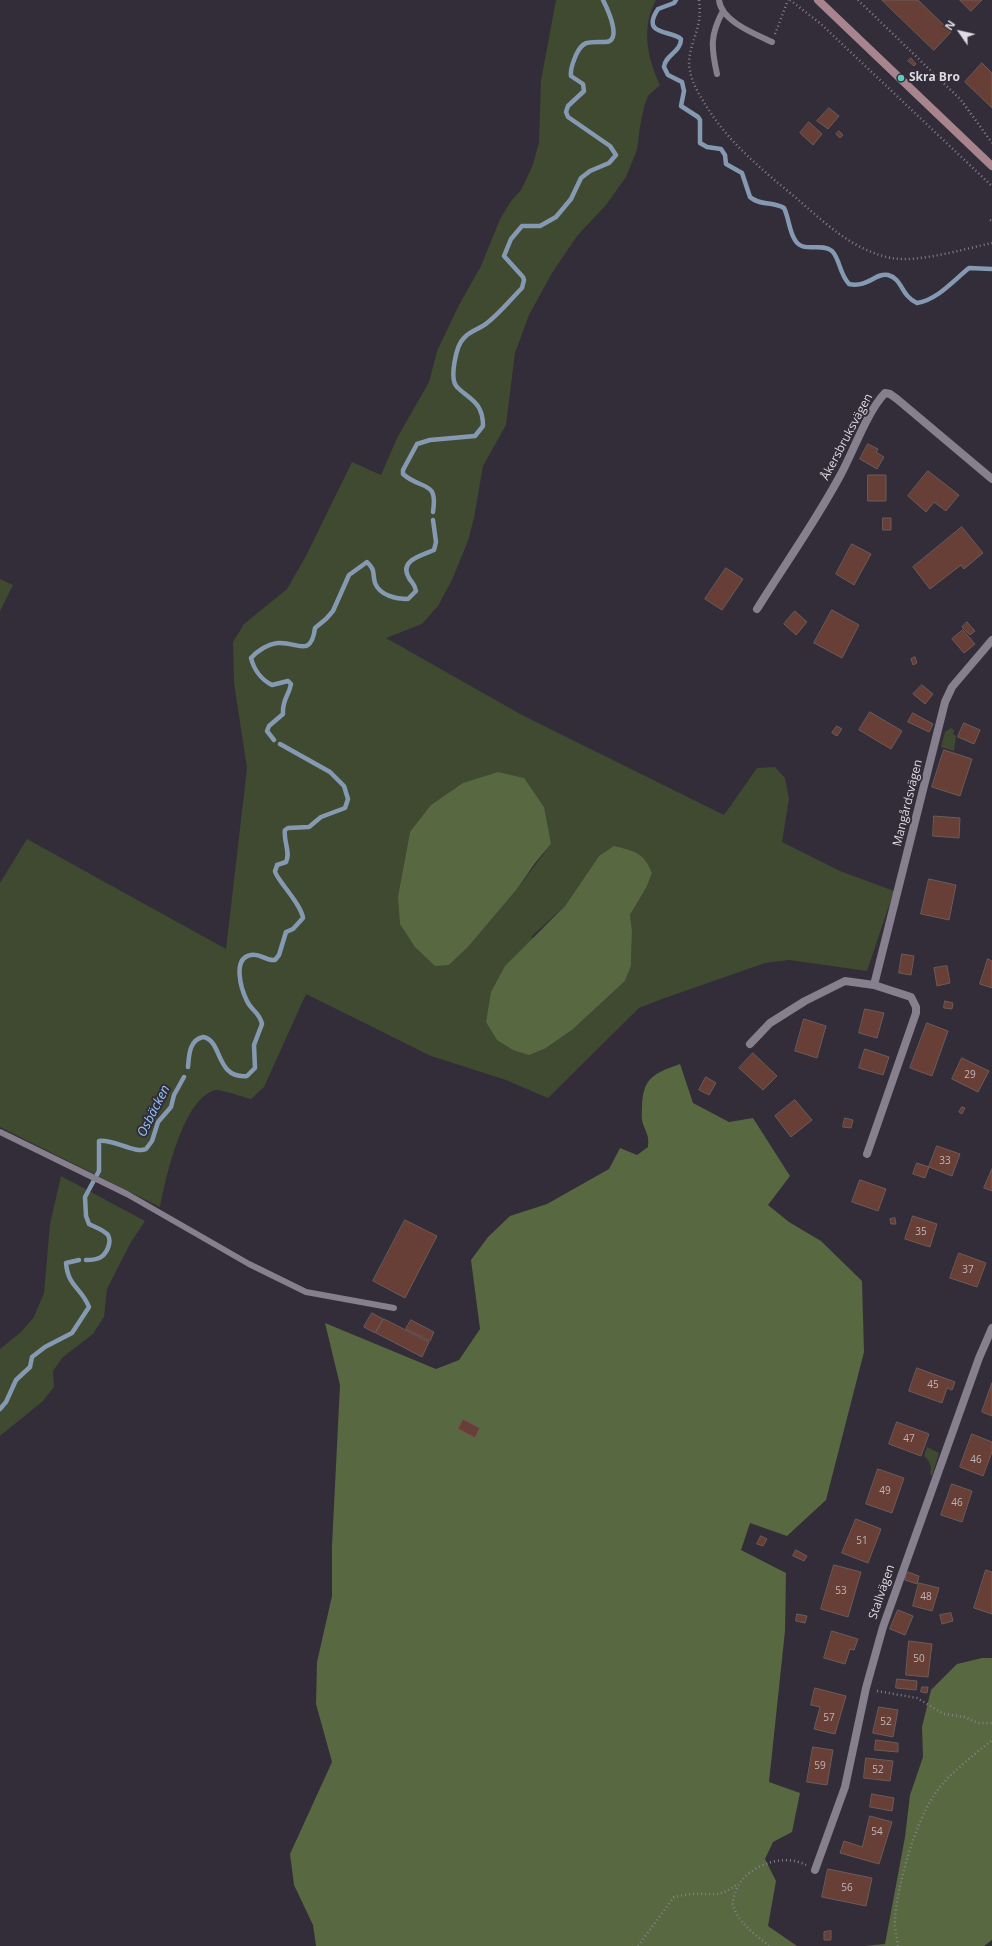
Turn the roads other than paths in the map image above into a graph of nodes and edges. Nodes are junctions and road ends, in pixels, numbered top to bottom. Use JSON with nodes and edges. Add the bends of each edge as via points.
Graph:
{"nodes":[{"id":1,"x":719,"y":0,"type":"edge"},
{"id":2,"x":818,"y":0,"type":"edge"},
{"id":3,"x":723,"y":11,"type":"junction"},
{"id":4,"x":772,"y":42,"type":"road end"},
{"id":5,"x":717,"y":74,"type":"dead end"},
{"id":6,"x":992,"y":166,"type":"edge"},
{"id":7,"x":992,"y":479,"type":"edge"},
{"id":8,"x":757,"y":609,"type":"dead end"},
{"id":9,"x":992,"y":640,"type":"edge"},
{"id":10,"x":874,"y":985,"type":"junction"},
{"id":11,"x":750,"y":1044,"type":"dead end"},
{"id":12,"x":0,"y":1132,"type":"edge"},
{"id":13,"x":867,"y":1154,"type":"dead end"},
{"id":14,"x":394,"y":1308,"type":"dead end"},
{"id":15,"x":992,"y":1328,"type":"edge"},
{"id":16,"x":815,"y":1870,"type":"road end"}],
"edges":[{"from":1,"to":3,"type":"lane"},
{"from":2,"to":6,"type":"street"},
{"from":3,"to":4,"type":"lane","via":[[745,30]]},
{"from":3,"to":5,"type":"lane","via":[[714,27],[712,42]]},
{"from":7,"to":8,"type":"street","name":"Åkersbruksvägen","via":[[897,399],[885,393],[873,410],[819,513]]},
{"from":9,"to":10,"type":"street","name":"Mangårdsvägen","via":[[948,694]]},
{"from":10,"to":11,"type":"street","via":[[845,981],[770,1023]]},
{"from":10,"to":13,"type":"street","via":[[911,997],[916,1013]]},
{"from":12,"to":14,"type":"lane","via":[[110,1186],[249,1264],[306,1292]]},
{"from":15,"to":16,"type":"street","name":"Stallvägen","via":[[897,1584],[866,1688],[845,1787]]}]}
